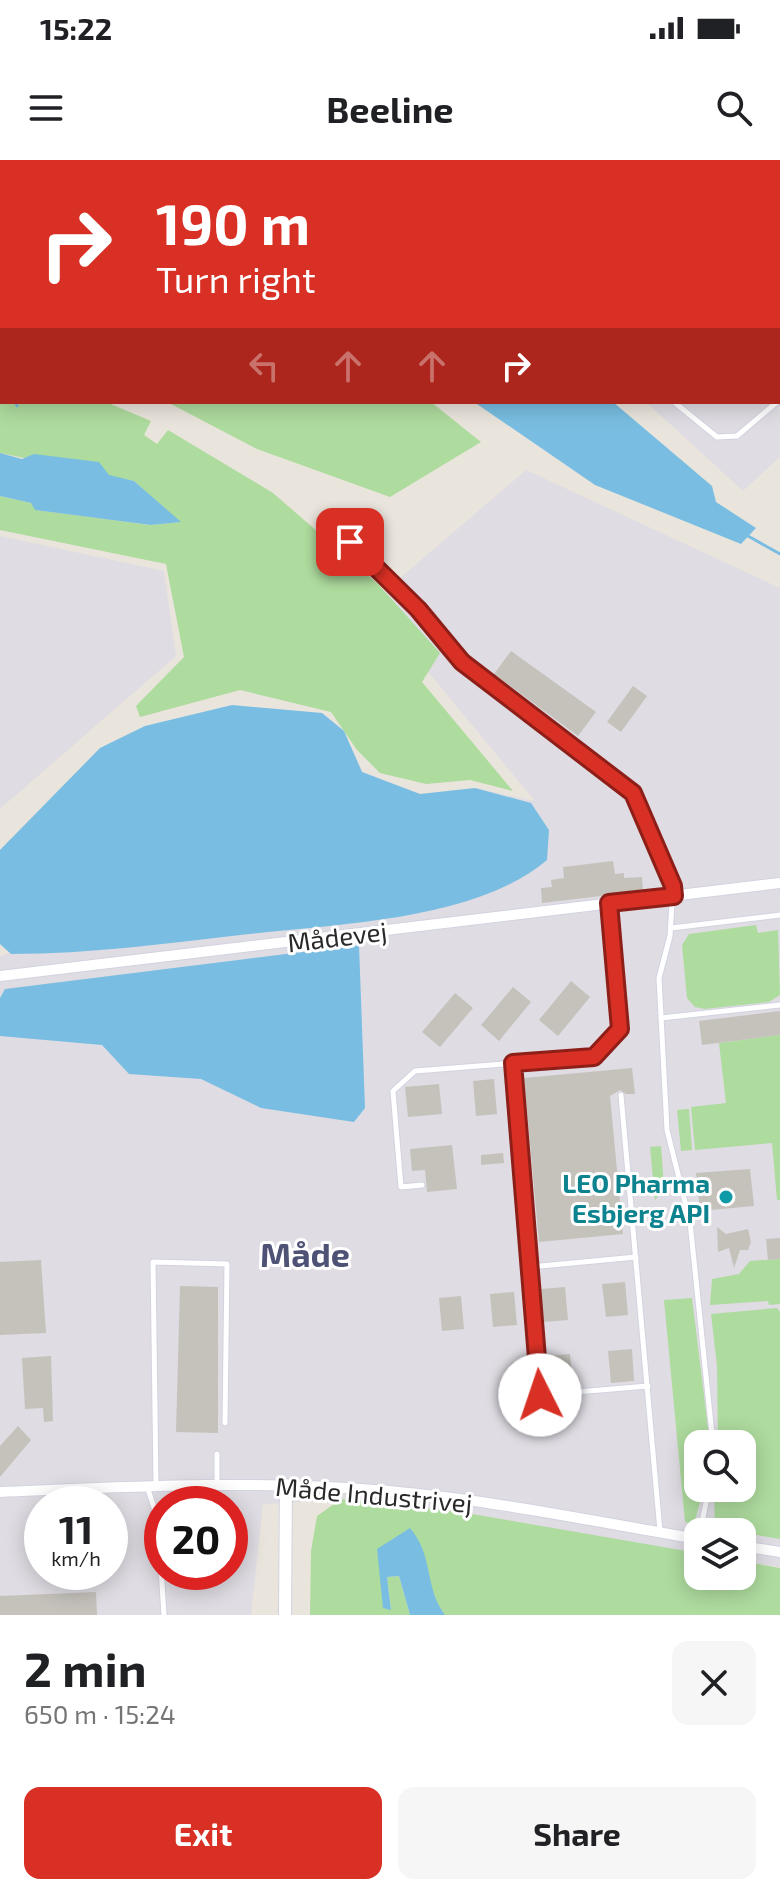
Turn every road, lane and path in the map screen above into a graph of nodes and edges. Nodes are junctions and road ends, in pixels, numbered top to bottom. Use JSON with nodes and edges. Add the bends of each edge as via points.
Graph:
{"nodes":[{"id":1,"x":676,"y":404,"type":"edge"},
{"id":2,"x":774,"y":404,"type":"edge"},
{"id":3,"x":327,"y":520,"type":"dead end"},
{"id":4,"x":780,"y":885,"type":"edge"},
{"id":5,"x":674,"y":896,"type":"junction"},
{"id":6,"x":609,"y":903,"type":"junction"},
{"id":7,"x":780,"y":915,"type":"edge"},
{"id":8,"x":671,"y":928,"type":"junction"},
{"id":9,"x":0,"y":976,"type":"edge"},
{"id":10,"x":780,"y":1005,"type":"edge"},
{"id":11,"x":661,"y":1018,"type":"junction"},
{"id":12,"x":513,"y":1063,"type":"junction"},
{"id":13,"x":621,"y":1095,"type":"dead end"},
{"id":14,"x":422,"y":1185,"type":"dead end"},
{"id":15,"x":636,"y":1257,"type":"junction"},
{"id":16,"x":530,"y":1267,"type":"junction"},
{"id":17,"x":648,"y":1386,"type":"junction"},
{"id":18,"x":225,"y":1423,"type":"dead end"},
{"id":19,"x":712,"y":1430,"type":"edge"},
{"id":20,"x":217,"y":1454,"type":"dead end"},
{"id":21,"x":217,"y":1485,"type":"junction"},
{"id":22,"x":286,"y":1485,"type":"junction"},
{"id":23,"x":144,"y":1486,"type":"edge"},
{"id":24,"x":152,"y":1486,"type":"joint"},
{"id":25,"x":0,"y":1492,"type":"edge"},
{"id":26,"x":660,"y":1532,"type":"junction"},
{"id":27,"x":684,"y":1536,"type":"edge"},
{"id":28,"x":756,"y":1548,"type":"edge"},
{"id":29,"x":780,"y":1552,"type":"edge"},
{"id":30,"x":162,"y":1590,"type":"edge"},
{"id":31,"x":164,"y":1615,"type":"edge"},
{"id":32,"x":285,"y":1615,"type":"edge"}],
"edges":[{"from":1,"to":2,"type":"lane","via":[[717,437],[727,437],[737,436]]},
{"from":3,"to":5,"type":"lane","via":[[418,609],[462,662],[633,793]]},
{"from":4,"to":5,"type":"street","name":"Mådevej"},
{"from":5,"to":6,"type":"street","name":"Mådevej"},
{"from":5,"to":8,"type":"lane"},
{"from":6,"to":9,"type":"street","name":"Mådevej"},
{"from":6,"to":12,"type":"lane","via":[[620,1029],[594,1057]]},
{"from":7,"to":8,"type":"lane"},
{"from":8,"to":11,"type":"lane","via":[[659,978]]},
{"from":10,"to":11,"type":"lane"},
{"from":11,"to":19,"type":"lane","via":[[667,1130],[690,1222]]},
{"from":12,"to":14,"type":"lane","via":[[415,1071],[393,1091],[401,1187]]},
{"from":12,"to":16,"type":"lane"},
{"from":13,"to":15,"type":"lane"},
{"from":15,"to":16,"type":"lane"},
{"from":15,"to":17,"type":"lane"},
{"from":16,"to":17,"type":"lane","via":[[540,1395]]},
{"from":17,"to":26,"type":"lane"},
{"from":18,"to":24,"type":"lane","via":[[227,1264],[153,1262]]},
{"from":20,"to":21,"type":"lane"},
{"from":21,"to":22,"type":"street","name":"Måde Industrivej"},
{"from":21,"to":24,"type":"street","name":"Måde Industrivej"},
{"from":22,"to":26,"type":"street","name":"Måde Industrivej","via":[[445,1496]]},
{"from":22,"to":32,"type":"street"},
{"from":23,"to":25,"type":"street","name":"Måde Industrivej"},
{"from":26,"to":27,"type":"street","name":"Måde Industrivej"},
{"from":28,"to":29,"type":"street"},
{"from":30,"to":31,"type":"lane"}]}
